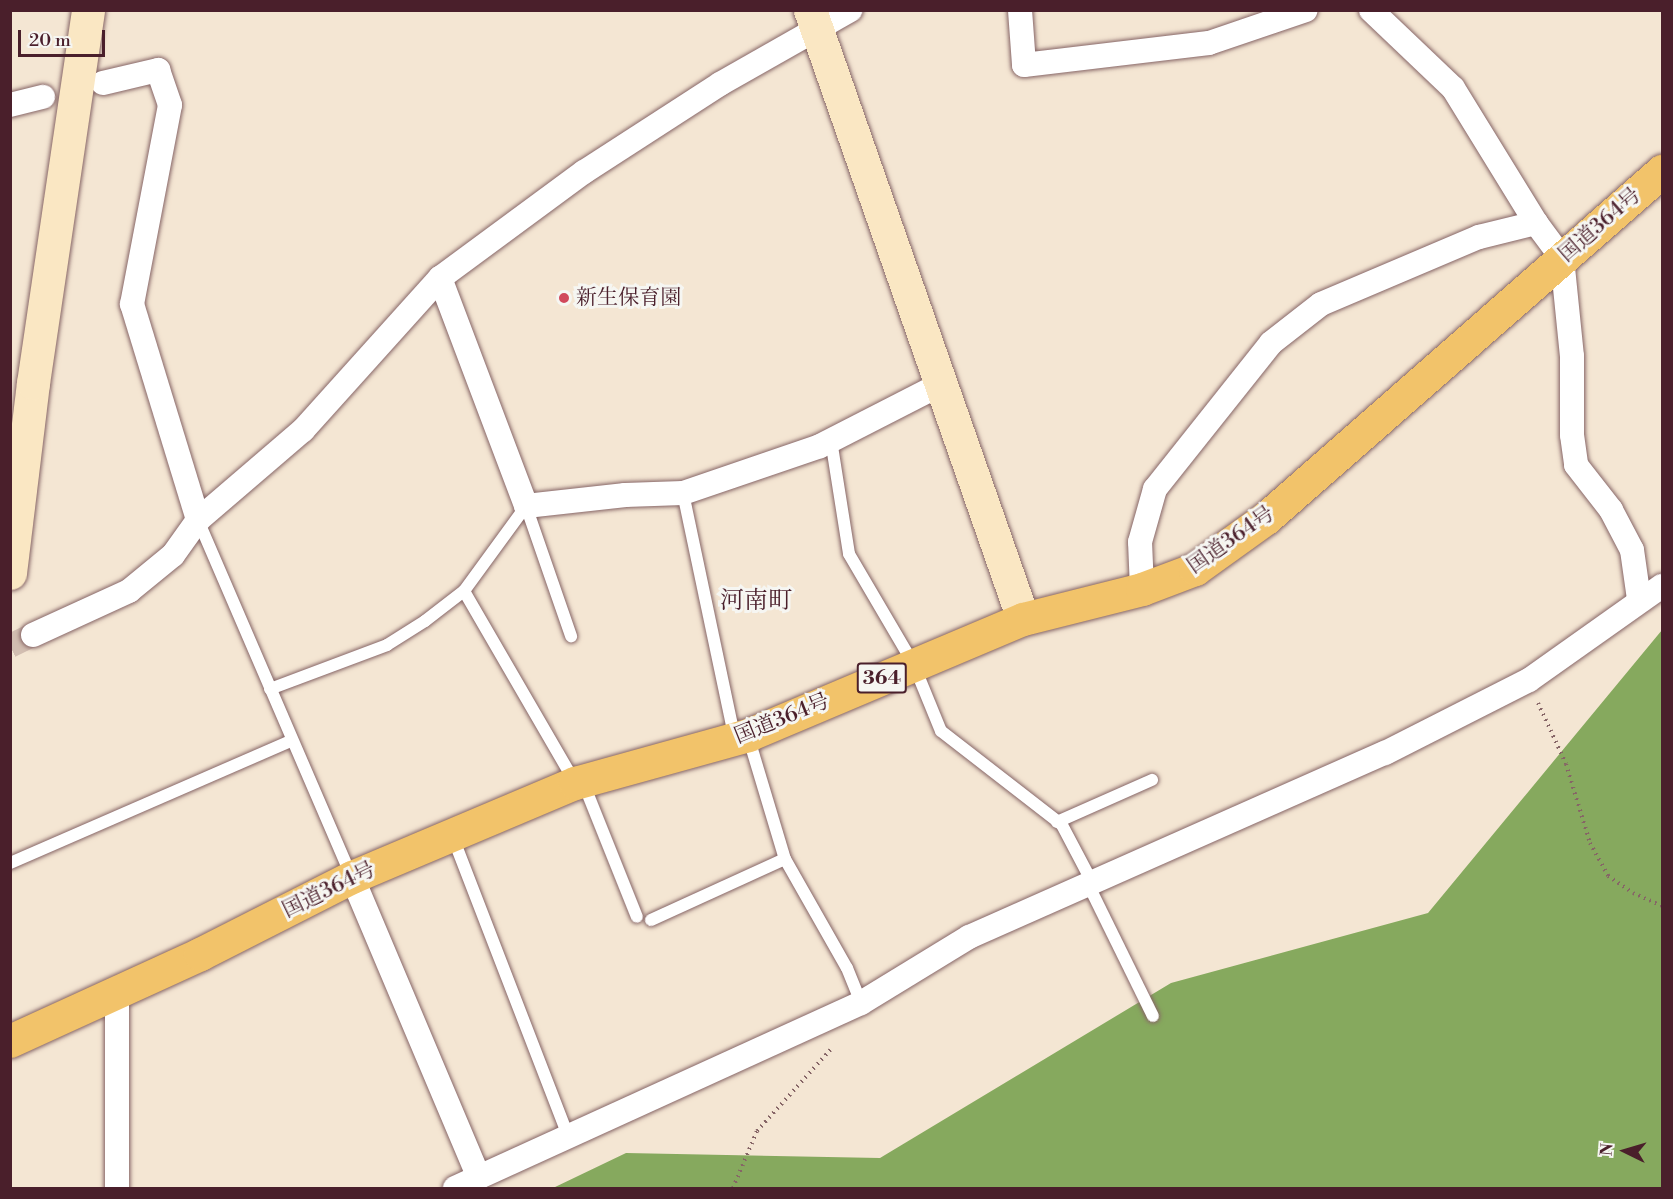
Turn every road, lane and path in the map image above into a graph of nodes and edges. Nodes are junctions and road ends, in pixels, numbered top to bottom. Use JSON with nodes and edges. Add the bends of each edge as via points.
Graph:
{"nodes":[{"id":1,"x":88,"y":10,"type":"edge"},
{"id":2,"x":850,"y":10,"type":"edge"},
{"id":3,"x":1020,"y":10,"type":"edge"},
{"id":4,"x":1306,"y":10,"type":"edge"},
{"id":5,"x":1371,"y":10,"type":"edge"},
{"id":6,"x":813,"y":20,"type":"edge"},
{"id":7,"x":103,"y":83,"type":"dead end"},
{"id":8,"x":43,"y":97,"type":"dead end"},
{"id":9,"x":10,"y":105,"type":"edge"},
{"id":10,"x":1662,"y":171,"type":"edge"},
{"id":11,"x":1536,"y":223,"type":"junction"},
{"id":12,"x":1562,"y":258,"type":"junction"},
{"id":13,"x":440,"y":278,"type":"junction"},
{"id":14,"x":939,"y":385,"type":"junction"},
{"id":15,"x":831,"y":440,"type":"junction"},
{"id":16,"x":683,"y":494,"type":"junction"},
{"id":17,"x":526,"y":506,"type":"junction"},
{"id":18,"x":198,"y":520,"type":"junction"},
{"id":19,"x":10,"y":573,"type":"edge"},
{"id":20,"x":1662,"y":586,"type":"edge"},
{"id":21,"x":1142,"y":590,"type":"junction"},
{"id":22,"x":464,"y":591,"type":"junction"},
{"id":23,"x":1640,"y":599,"type":"junction"},
{"id":24,"x":1023,"y":619,"type":"junction"},
{"id":25,"x":33,"y":635,"type":"tunnel mouth"},
{"id":26,"x":571,"y":636,"type":"dead end"},
{"id":27,"x":914,"y":665,"type":"junction"},
{"id":28,"x":1529,"y":680,"type":"junction"},
{"id":29,"x":270,"y":689,"type":"junction"},
{"id":30,"x":741,"y":737,"type":"junction"},
{"id":31,"x":290,"y":741,"type":"junction"},
{"id":32,"x":1152,"y":780,"type":"dead end"},
{"id":33,"x":578,"y":782,"type":"junction"},
{"id":34,"x":1057,"y":822,"type":"junction"},
{"id":35,"x":452,"y":834,"type":"junction"},
{"id":36,"x":785,"y":859,"type":"junction"},
{"id":37,"x":10,"y":863,"type":"edge"},
{"id":38,"x":352,"y":877,"type":"junction"},
{"id":39,"x":1090,"y":883,"type":"junction"},
{"id":40,"x":1662,"y":906,"type":"edge"},
{"id":41,"x":637,"y":916,"type":"dead end"},
{"id":42,"x":651,"y":920,"type":"dead end"},
{"id":43,"x":117,"y":993,"type":"junction"},
{"id":44,"x":861,"y":1003,"type":"junction"},
{"id":45,"x":1153,"y":1016,"type":"dead end"},
{"id":46,"x":10,"y":1041,"type":"edge"},
{"id":47,"x":837,"y":1042,"type":"dead end"},
{"id":48,"x":568,"y":1135,"type":"junction"},
{"id":49,"x":479,"y":1177,"type":"junction"},
{"id":50,"x":117,"y":1188,"type":"edge"},
{"id":51,"x":454,"y":1188,"type":"edge"},
{"id":52,"x":733,"y":1188,"type":"edge"}],
"edges":[{"from":1,"to":19,"type":"street","via":[[33,383]]},
{"from":2,"to":6,"type":"street"},
{"from":3,"to":4,"type":"street","via":[[1024,65],[1209,43]]},
{"from":5,"to":11,"type":"street","via":[[1454,88]]},
{"from":6,"to":13,"type":"street","via":[[584,172]]},
{"from":6,"to":14,"type":"street"},
{"from":7,"to":18,"type":"street","via":[[158,70],[170,105],[132,304]]},
{"from":8,"to":9,"type":"street"},
{"from":10,"to":12,"type":"highway","name":"国道364号","number":"364"},
{"from":11,"to":12,"type":"street"},
{"from":11,"to":21,"type":"street","via":[[1479,237],[1321,304],[1271,343],[1155,489],[1140,542]]},
{"from":12,"to":21,"type":"highway","name":"国道364号","number":"364","via":[[1266,518],[1195,569]]},
{"from":12,"to":23,"type":"street","via":[[1572,356],[1576,465],[1611,510],[1632,550]]},
{"from":13,"to":17,"type":"street"},
{"from":13,"to":18,"type":"street","via":[[303,430]]},
{"from":14,"to":15,"type":"street"},
{"from":14,"to":24,"type":"street"},
{"from":15,"to":16,"type":"street"},
{"from":15,"to":27,"type":"lane","via":[[849,554]]},
{"from":16,"to":17,"type":"street","via":[[625,495]]},
{"from":16,"to":30,"type":"lane"},
{"from":17,"to":22,"type":"lane"},
{"from":17,"to":26,"type":"lane"},
{"from":18,"to":25,"type":"street","via":[[173,555],[129,591]]},
{"from":18,"to":29,"type":"lane"},
{"from":20,"to":23,"type":"street"},
{"from":21,"to":24,"type":"highway","name":"国道364号","number":"364"},
{"from":22,"to":29,"type":"lane","via":[[387,645]]},
{"from":22,"to":33,"type":"lane"},
{"from":23,"to":28,"type":"street"},
{"from":24,"to":27,"type":"highway","name":"国道364号","number":"364"},
{"from":27,"to":30,"type":"highway","name":"国道364号","number":"364"},
{"from":27,"to":34,"type":"lane","via":[[941,731]]},
{"from":28,"to":39,"type":"street","via":[[1385,753]]},
{"from":28,"to":40,"type":"path","via":[[1566,764],[1590,843],[1608,876]]},
{"from":29,"to":31,"type":"lane"},
{"from":30,"to":33,"type":"highway","name":"国道364号","number":"364"},
{"from":30,"to":36,"type":"lane"},
{"from":31,"to":37,"type":"lane"},
{"from":31,"to":38,"type":"lane"},
{"from":32,"to":34,"type":"lane"},
{"from":33,"to":35,"type":"highway","name":"国道364号","number":"364"},
{"from":33,"to":41,"type":"lane"},
{"from":34,"to":39,"type":"lane"},
{"from":35,"to":38,"type":"highway","name":"国道364号","number":"364"},
{"from":35,"to":48,"type":"lane"},
{"from":36,"to":42,"type":"lane"},
{"from":36,"to":44,"type":"lane","via":[[847,968]]},
{"from":38,"to":43,"type":"highway","name":"国道364号","number":"364"},
{"from":38,"to":49,"type":"street"},
{"from":39,"to":44,"type":"street","via":[[969,937]]},
{"from":39,"to":45,"type":"lane"},
{"from":43,"to":46,"type":"highway","name":"国道364号","number":"364"},
{"from":43,"to":50,"type":"street"},
{"from":44,"to":48,"type":"street"},
{"from":47,"to":52,"type":"path","via":[[757,1131]]},
{"from":48,"to":49,"type":"street"},
{"from":49,"to":51,"type":"street"}]}
